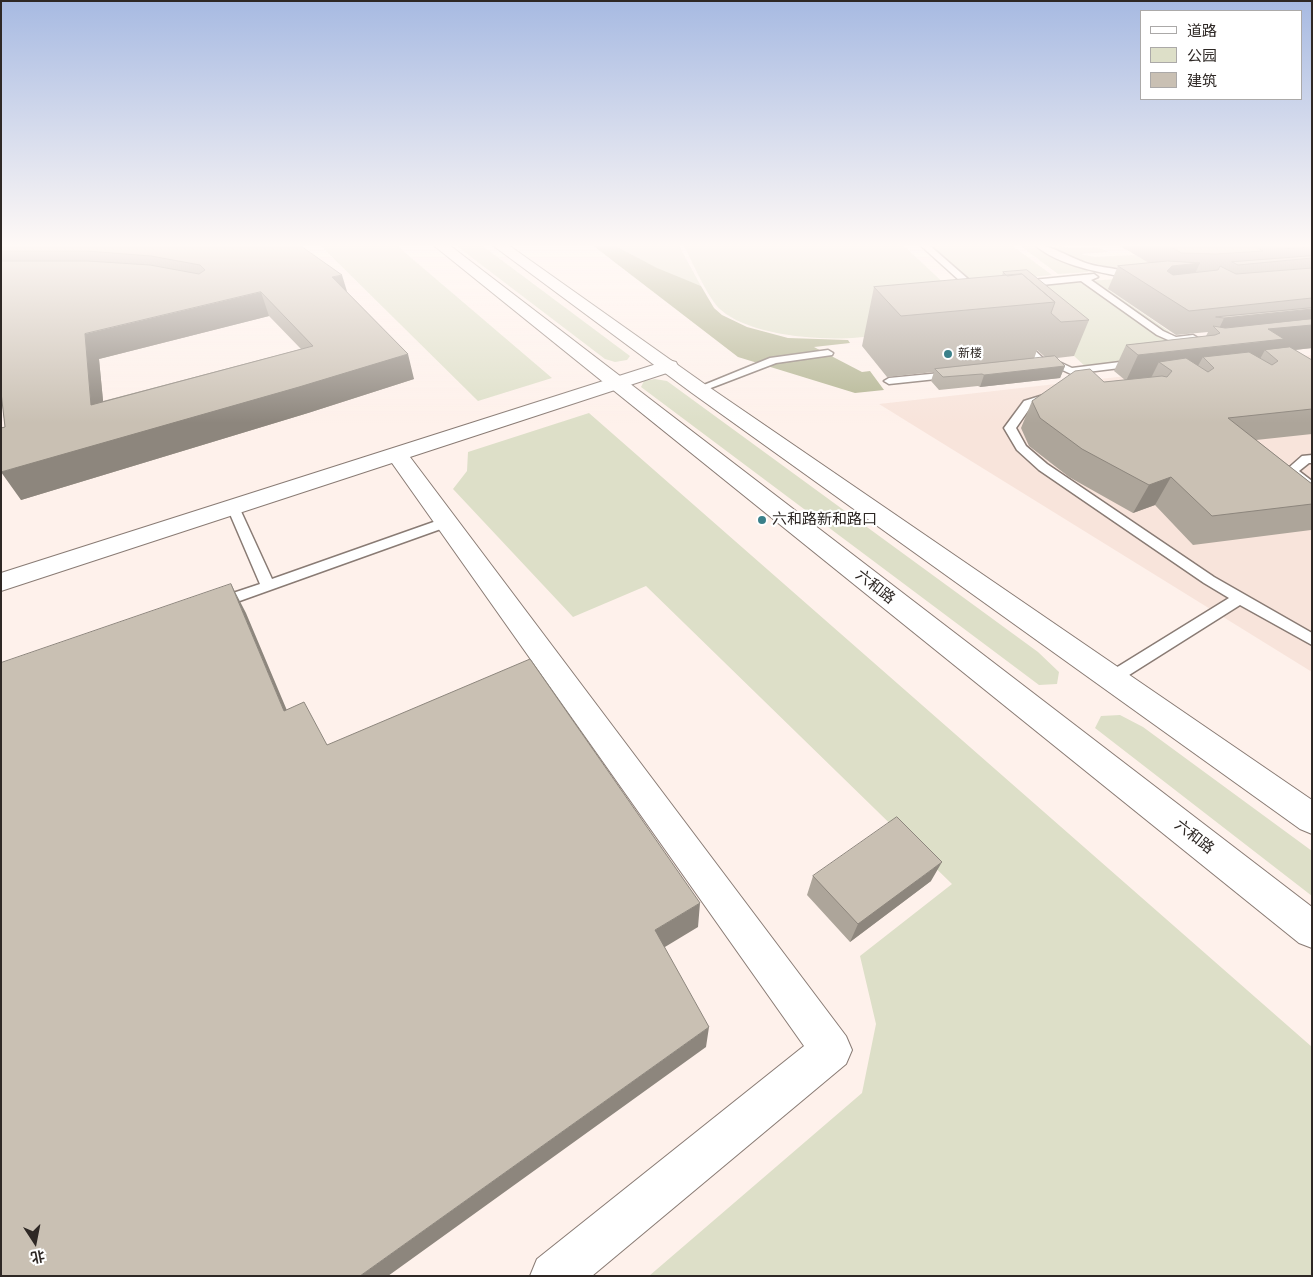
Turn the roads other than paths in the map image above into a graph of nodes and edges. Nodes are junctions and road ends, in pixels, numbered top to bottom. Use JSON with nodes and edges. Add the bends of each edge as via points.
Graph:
{"nodes":[{"id":1,"x":515,"y":304,"type":"edge"},
{"id":2,"x":582,"y":304,"type":"edge"},
{"id":3,"x":1119,"y":304,"type":"edge"},
{"id":4,"x":1012,"y":333,"type":"edge"},
{"id":5,"x":1204,"y":337,"type":"edge"},
{"id":6,"x":1175,"y":340,"type":"junction"},
{"id":7,"x":1193,"y":348,"type":"edge"},
{"id":8,"x":828,"y":353,"type":"dead end"},
{"id":9,"x":1148,"y":362,"type":"edge"},
{"id":10,"x":669,"y":366,"type":"junction"},
{"id":11,"x":957,"y":374,"type":"edge"},
{"id":12,"x":888,"y":381,"type":"dead end"},
{"id":13,"x":616,"y":383,"type":"junction"},
{"id":14,"x":699,"y":388,"type":"junction"},
{"id":15,"x":1062,"y":393,"type":"edge"},
{"id":16,"x":397,"y":454,"type":"junction"},
{"id":17,"x":1312,"y":459,"type":"edge"},
{"id":18,"x":1312,"y":487,"type":"edge"},
{"id":19,"x":233,"y":507,"type":"junction"},
{"id":20,"x":447,"y":522,"type":"junction"},
{"id":21,"x":1,"y":582,"type":"edge"},
{"id":22,"x":268,"y":586,"type":"junction"},
{"id":23,"x":1240,"y":598,"type":"junction"},
{"id":24,"x":204,"y":609,"type":"edge"},
{"id":25,"x":1312,"y":640,"type":"edge"},
{"id":26,"x":1112,"y":678,"type":"junction"},
{"id":27,"x":1312,"y":819,"type":"edge"},
{"id":28,"x":1312,"y":930,"type":"edge"},
{"id":29,"x":554,"y":1276,"type":"edge"}],
"edges":[{"from":1,"to":13,"type":"main road","name":"六和路"},
{"from":2,"to":10,"type":"main road"},
{"from":3,"to":6,"type":"lane"},
{"from":4,"to":9,"type":"lane","via":[[1040,365],[1055,363],[1072,371]]},
{"from":5,"to":6,"type":"lane"},
{"from":6,"to":7,"type":"lane"},
{"from":8,"to":14,"type":"lane","via":[[774,360]]},
{"from":10,"to":13,"type":"main road"},
{"from":10,"to":14,"type":"main road"},
{"from":11,"to":12,"type":"lane"},
{"from":13,"to":16,"type":"main road"},
{"from":13,"to":28,"type":"main road","name":"六和路"},
{"from":14,"to":26,"type":"main road"},
{"from":15,"to":23,"type":"lane","via":[[1028,403],[1010,428],[1021,448],[1043,467]]},
{"from":16,"to":19,"type":"main road"},
{"from":16,"to":20,"type":"main road"},
{"from":17,"to":18,"type":"lane","via":[[1306,459],[1291,471]]},
{"from":19,"to":21,"type":"main road"},
{"from":19,"to":22,"type":"lane"},
{"from":20,"to":22,"type":"lane"},
{"from":20,"to":29,"type":"main road","via":[[832,1050]]},
{"from":22,"to":24,"type":"lane"},
{"from":23,"to":25,"type":"lane"},
{"from":23,"to":26,"type":"lane"},
{"from":26,"to":27,"type":"main road"}]}
